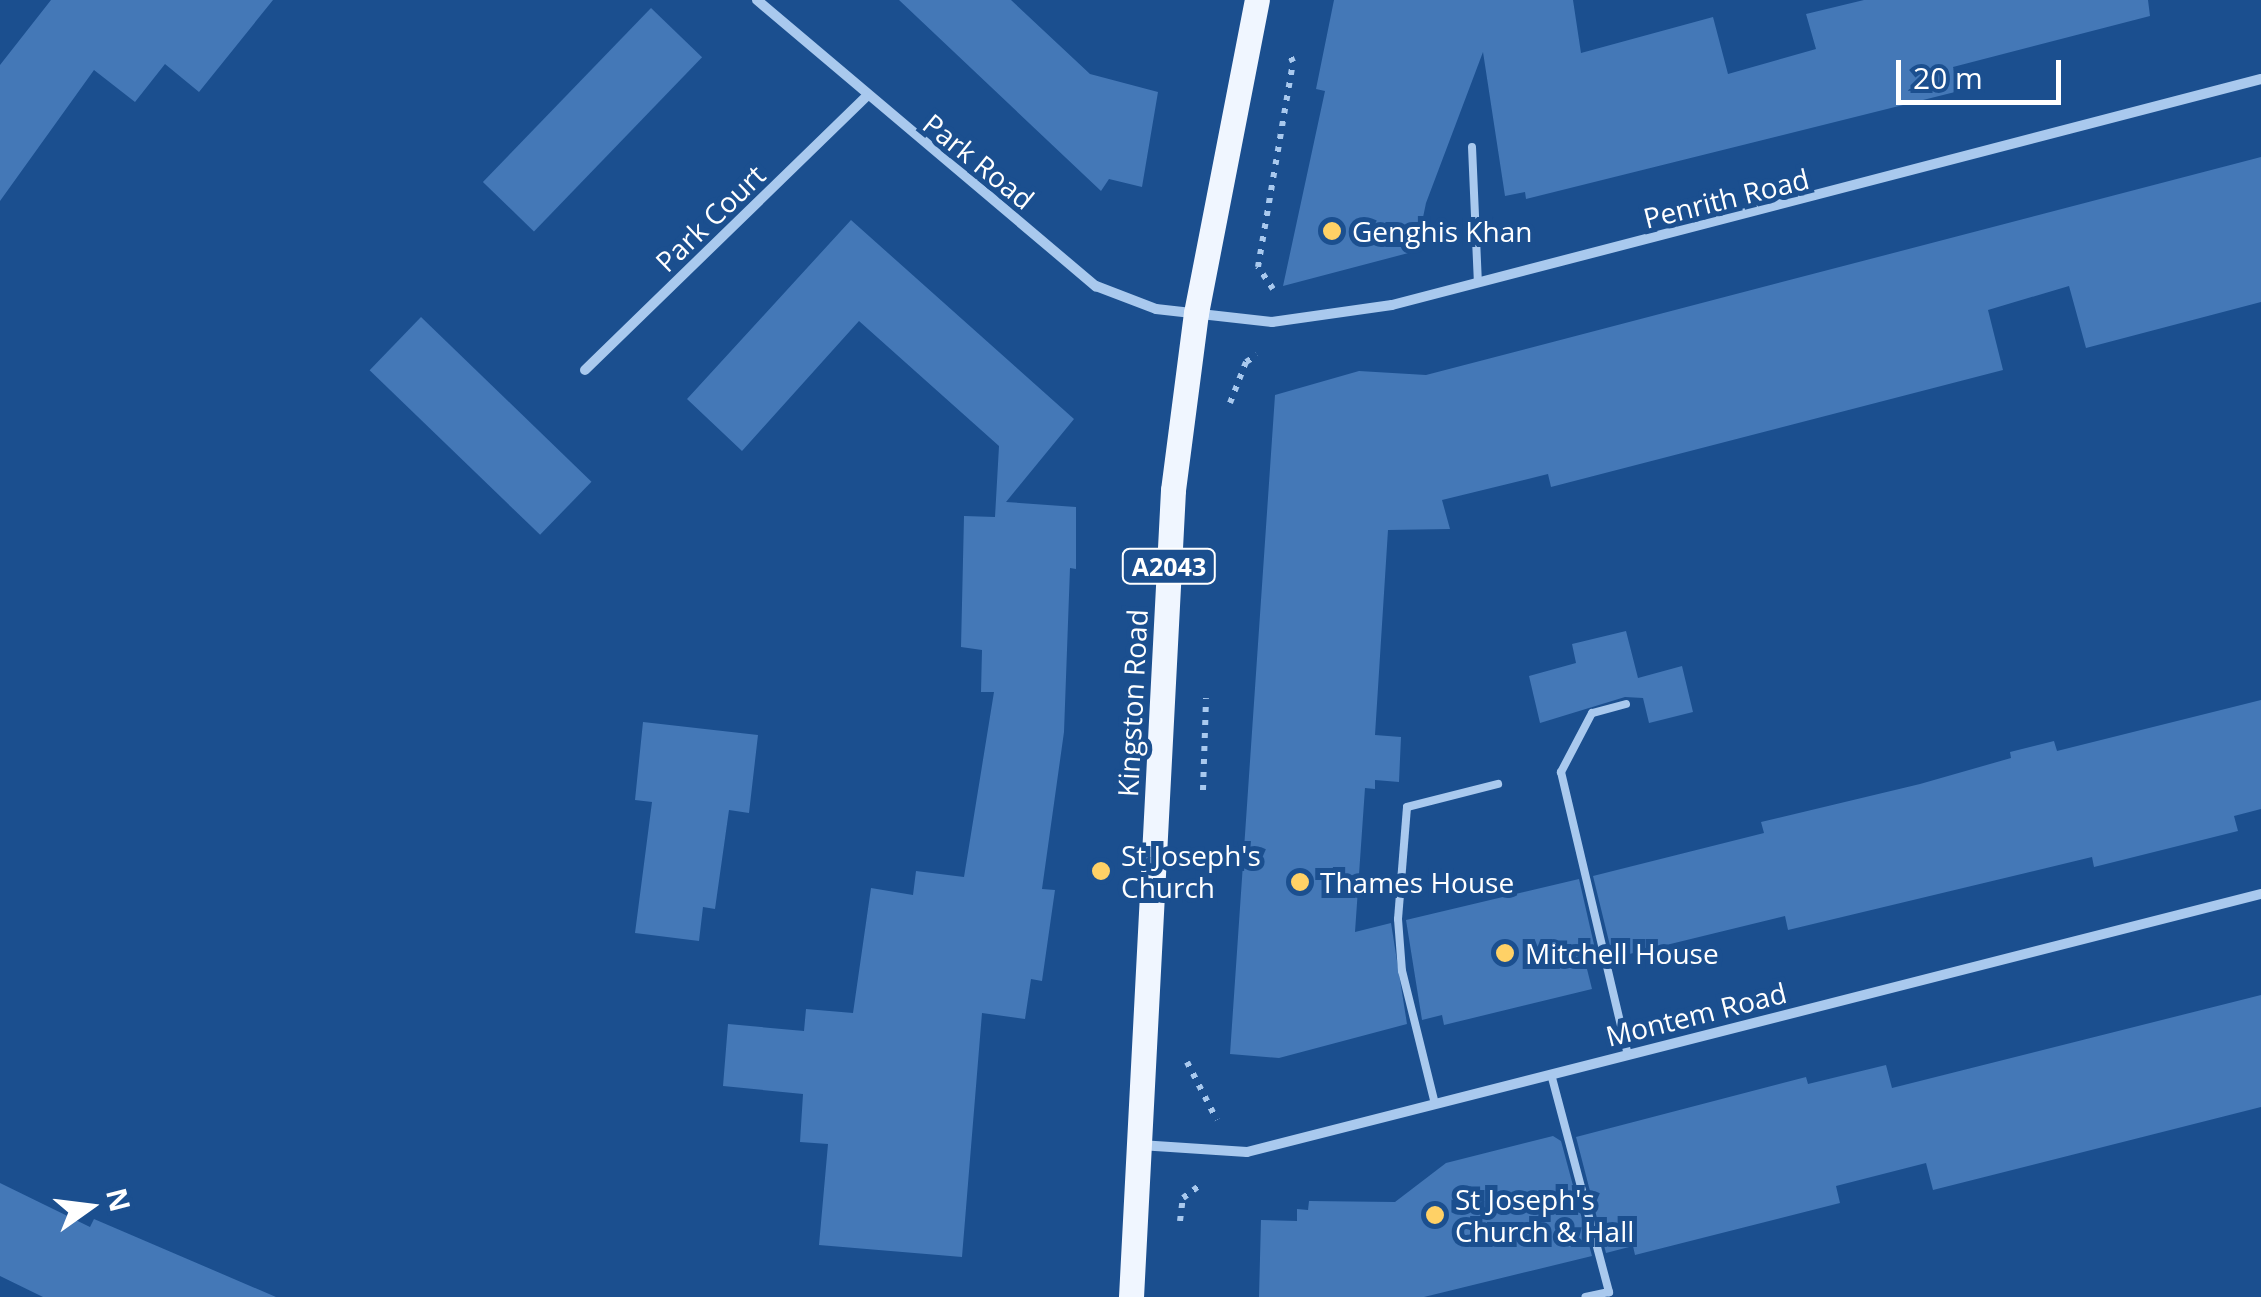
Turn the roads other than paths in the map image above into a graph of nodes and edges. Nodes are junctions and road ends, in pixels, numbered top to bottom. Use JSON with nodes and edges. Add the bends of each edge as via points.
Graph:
{"nodes":[{"id":1,"x":757,"y":0,"type":"edge"},
{"id":2,"x":1257,"y":0,"type":"edge"},
{"id":3,"x":2261,"y":79,"type":"edge"},
{"id":4,"x":866,"y":97,"type":"junction"},
{"id":5,"x":1472,"y":147,"type":"dead end"},
{"id":6,"x":1478,"y":283,"type":"junction"},
{"id":7,"x":1196,"y":313,"type":"junction"},
{"id":8,"x":585,"y":370,"type":"dead end"},
{"id":9,"x":1626,"y":704,"type":"dead end"},
{"id":10,"x":1498,"y":784,"type":"dead end"},
{"id":11,"x":2261,"y":894,"type":"edge"},
{"id":12,"x":1628,"y":1055,"type":"junction"},
{"id":13,"x":1552,"y":1074,"type":"junction"},
{"id":14,"x":1436,"y":1104,"type":"junction"},
{"id":15,"x":1139,"y":1146,"type":"junction"},
{"id":16,"x":1131,"y":1297,"type":"edge"},
{"id":17,"x":1586,"y":1297,"type":"edge"}],
"edges":[{"from":1,"to":4,"type":"street","name":"Park Road"},
{"from":2,"to":7,"type":"main road","name":"Kingston Road","number":"A2043"},
{"from":3,"to":6,"type":"street","name":"Penrith Road"},
{"from":4,"to":7,"type":"street","name":"Park Road","via":[[1096,286],[1131,302]]},
{"from":4,"to":8,"type":"street","name":"Park Court"},
{"from":5,"to":6,"type":"lane"},
{"from":6,"to":7,"type":"street","name":"Penrith Road","via":[[1338,317],[1272,322]]},
{"from":7,"to":15,"type":"main road","name":"Kingston Road","number":"A2043","via":[[1173,490]]},
{"from":9,"to":12,"type":"lane","via":[[1592,713],[1561,772]]},
{"from":10,"to":14,"type":"lane","via":[[1406,807],[1398,919],[1402,971]]},
{"from":11,"to":12,"type":"street","name":"Montem Road"},
{"from":12,"to":13,"type":"street","name":"Montem Road"},
{"from":13,"to":14,"type":"street","name":"Montem Road"},
{"from":13,"to":17,"type":"lane","via":[[1608,1292]]},
{"from":14,"to":15,"type":"street","name":"Montem Road","via":[[1246,1152]]},
{"from":15,"to":16,"type":"main road","name":"Kingston Road","number":"A2043"}]}
